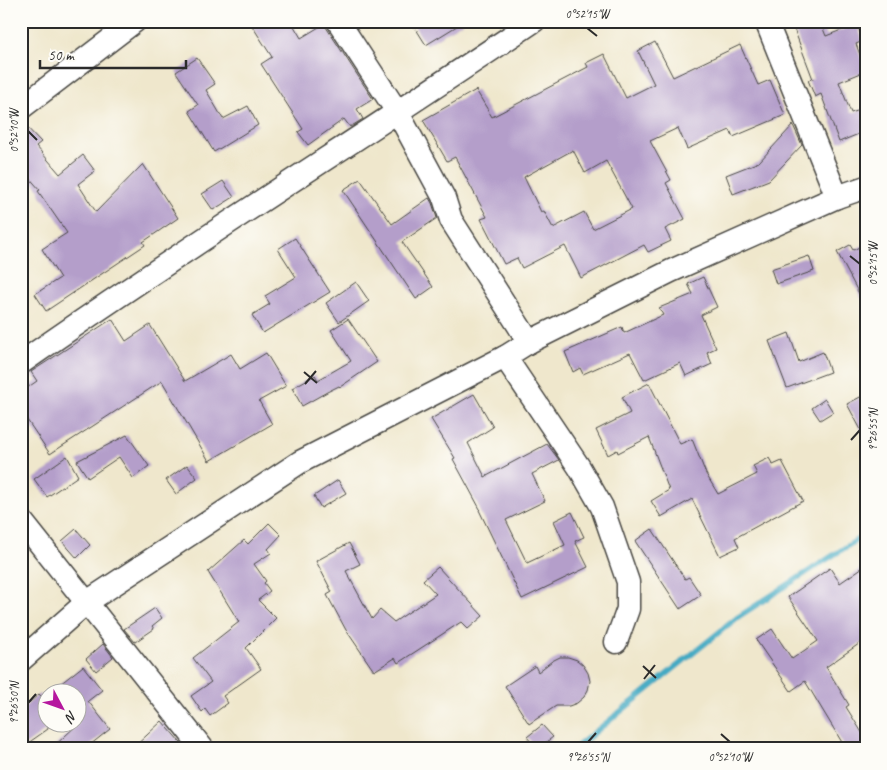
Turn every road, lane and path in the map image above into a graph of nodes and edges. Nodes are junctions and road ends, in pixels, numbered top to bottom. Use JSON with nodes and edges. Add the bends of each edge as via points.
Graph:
{"nodes":[{"id":1,"x":135,"y":21,"type":"edge"},
{"id":2,"x":338,"y":21,"type":"edge"},
{"id":3,"x":534,"y":21,"type":"edge"},
{"id":4,"x":766,"y":21,"type":"edge"},
{"id":5,"x":21,"y":108,"type":"edge"},
{"id":6,"x":398,"y":113,"type":"junction"},
{"id":7,"x":866,"y":187,"type":"edge"},
{"id":8,"x":838,"y":197,"type":"junction"},
{"id":9,"x":529,"y":342,"type":"junction"},
{"id":10,"x":505,"y":357,"type":"junction"},
{"id":11,"x":21,"y":363,"type":"edge"},
{"id":12,"x":21,"y":520,"type":"edge"},
{"id":13,"x":87,"y":602,"type":"junction"},
{"id":14,"x":616,"y":642,"type":"dead end"},
{"id":15,"x":21,"y":660,"type":"edge"},
{"id":16,"x":203,"y":749,"type":"edge"}],
"edges":[{"from":1,"to":5,"type":"street"},
{"from":2,"to":6,"type":"street"},
{"from":3,"to":6,"type":"street"},
{"from":4,"to":8,"type":"street"},
{"from":6,"to":9,"type":"street","via":[[444,198],[451,220]]},
{"from":6,"to":11,"type":"street","via":[[316,164]]},
{"from":7,"to":8,"type":"street"},
{"from":8,"to":9,"type":"street","via":[[671,271]]},
{"from":9,"to":10,"type":"street"},
{"from":10,"to":13,"type":"street","via":[[300,462]]},
{"from":10,"to":14,"type":"street","via":[[602,507],[628,582],[628,609]]},
{"from":12,"to":13,"type":"street"},
{"from":13,"to":15,"type":"street"},
{"from":13,"to":16,"type":"street"}]}
